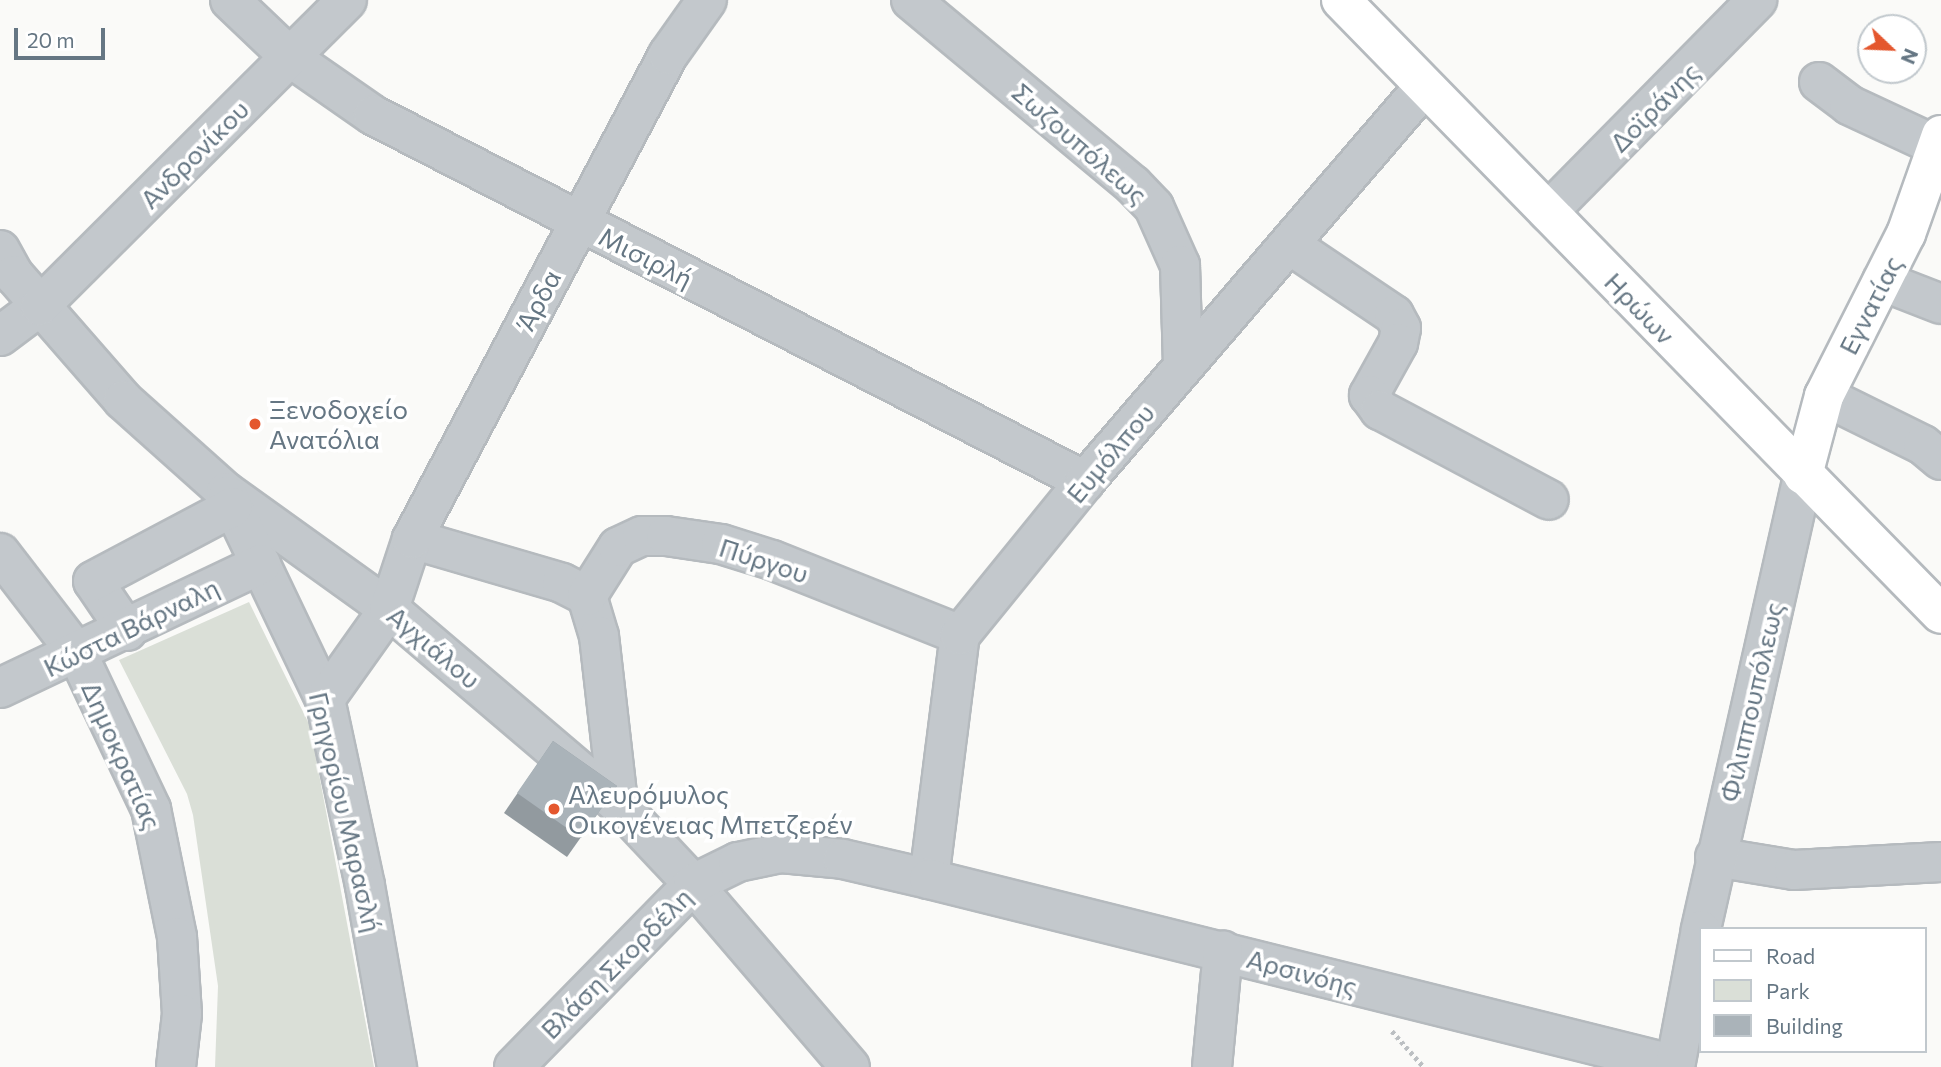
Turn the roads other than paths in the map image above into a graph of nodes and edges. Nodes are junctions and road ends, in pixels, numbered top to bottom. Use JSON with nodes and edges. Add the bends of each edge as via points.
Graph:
{"nodes":[{"id":1,"x":230,"y":0,"type":"edge"},
{"id":2,"x":348,"y":0,"type":"edge"},
{"id":3,"x":707,"y":0,"type":"edge"},
{"id":4,"x":912,"y":0,"type":"edge"},
{"id":5,"x":1341,"y":0,"type":"edge"},
{"id":6,"x":1757,"y":0,"type":"edge"},
{"id":7,"x":291,"y":58,"type":"junction"},
{"id":8,"x":1819,"y":82,"type":"dead end"},
{"id":9,"x":1424,"y":87,"type":"junction"},
{"id":10,"x":1939,"y":140,"type":"edge"},
{"id":11,"x":1548,"y":212,"type":"junction"},
{"id":12,"x":579,"y":223,"type":"junction"},
{"id":13,"x":1290,"y":245,"type":"junction"},
{"id":14,"x":0,"y":250,"type":"edge"},
{"id":15,"x":1882,"y":281,"type":"junction"},
{"id":16,"x":1941,"y":304,"type":"edge"},
{"id":17,"x":40,"y":306,"type":"junction"},
{"id":18,"x":0,"y":336,"type":"edge"},
{"id":19,"x":1183,"y":366,"type":"junction"},
{"id":20,"x":1824,"y":396,"type":"junction"},
{"id":21,"x":1941,"y":460,"type":"edge"},
{"id":22,"x":1802,"y":475,"type":"junction"},
{"id":23,"x":1085,"y":481,"type":"junction"},
{"id":24,"x":230,"y":499,"type":"junction"},
{"id":25,"x":1549,"y":500,"type":"dead end"},
{"id":26,"x":412,"y":539,"type":"junction"},
{"id":27,"x":0,"y":552,"type":"edge"},
{"id":28,"x":261,"y":564,"type":"junction"},
{"id":29,"x":587,"y":596,"type":"junction"},
{"id":30,"x":389,"y":609,"type":"junction"},
{"id":31,"x":1941,"y":614,"type":"edge"},
{"id":32,"x":127,"y":631,"type":"junction"},
{"id":33,"x":960,"y":635,"type":"junction"},
{"id":34,"x":76,"y":653,"type":"junction"},
{"id":35,"x":0,"y":688,"type":"edge"},
{"id":36,"x":325,"y":699,"type":"junction"},
{"id":37,"x":618,"y":804,"type":"junction"},
{"id":38,"x":1715,"y":857,"type":"junction"},
{"id":39,"x":1941,"y":862,"type":"edge"},
{"id":40,"x":929,"y":879,"type":"junction"},
{"id":41,"x":693,"y":884,"type":"junction"},
{"id":42,"x":1701,"y":927,"type":"edge"},
{"id":43,"x":1700,"y":934,"type":"edge"},
{"id":44,"x":1223,"y":951,"type":"junction"},
{"id":45,"x":1675,"y":1066,"type":"edge"},
{"id":46,"x":176,"y":1067,"type":"edge"},
{"id":47,"x":397,"y":1067,"type":"edge"},
{"id":48,"x":514,"y":1067,"type":"edge"},
{"id":49,"x":850,"y":1067,"type":"edge"},
{"id":50,"x":1212,"y":1067,"type":"edge"}],
"edges":[{"from":1,"to":7,"type":"street","name":"Μισιρλή"},
{"from":2,"to":7,"type":"street","name":"Ανδρονίκου"},
{"from":3,"to":12,"type":"street","name":"Άρδα","via":[[668,55]]},
{"from":4,"to":19,"type":"street","name":"Σωζουπόλεως","via":[[1133,184],[1154,207],[1180,265]]},
{"from":5,"to":9,"type":"main road","name":"Ηρώων"},
{"from":6,"to":11,"type":"street","name":"Δοϊράνης"},
{"from":7,"to":12,"type":"street","name":"Μισιρλή","via":[[373,115]]},
{"from":7,"to":17,"type":"street","name":"Ανδρονίκου"},
{"from":8,"to":10,"type":"street","via":[[1849,105]]},
{"from":9,"to":11,"type":"main road","name":"Ηρώων"},
{"from":9,"to":13,"type":"street","name":"Ευμόλπου"},
{"from":10,"to":15,"type":"main road","name":"Εγνατίας","via":[[1906,234]]},
{"from":11,"to":22,"type":"main road","name":"Ηρώων"},
{"from":12,"to":23,"type":"street","name":"Μισιρλή"},
{"from":12,"to":26,"type":"street","name":"Άρδα"},
{"from":13,"to":19,"type":"street","name":"Ευμόλπου"},
{"from":13,"to":25,"type":"street","via":[[1394,315],[1401,328],[1398,343],[1368,395],[1380,410]]},
{"from":14,"to":17,"type":"street","name":"Αγχιάλου"},
{"from":15,"to":16,"type":"street"},
{"from":15,"to":20,"type":"main road","name":"Εγνατίας"},
{"from":17,"to":18,"type":"street","name":"Ανδρονίκου"},
{"from":17,"to":24,"type":"street","name":"Αγχιάλου","via":[[123,400]]},
{"from":19,"to":23,"type":"street","name":"Ευμόλπου"},
{"from":20,"to":21,"type":"street","via":[[1923,445]]},
{"from":20,"to":22,"type":"main road","name":"Εγνατίας"},
{"from":22,"to":31,"type":"main road","name":"Ηρώων"},
{"from":22,"to":38,"type":"street","name":"Φιλιππουπόλεως"},
{"from":23,"to":33,"type":"street","name":"Ευμόλπου"},
{"from":24,"to":28,"type":"street","name":"Γρηγορίου Μαρασλή"},
{"from":24,"to":30,"type":"street","name":"Αγχιάλου"},
{"from":24,"to":32,"type":"street","via":[[93,581]]},
{"from":26,"to":29,"type":"street","via":[[562,583]]},
{"from":26,"to":30,"type":"street","name":"Άρδα"},
{"from":27,"to":34,"type":"street","name":"Δημοκρατίας"},
{"from":28,"to":32,"type":"street","name":"Κώστα Βάρναλη"},
{"from":28,"to":36,"type":"street","name":"Γρηγορίου Μαρασλή"},
{"from":29,"to":33,"type":"street","name":"Πύργου","via":[[618,547],[642,536],[666,537],[721,544],[772,560]]},
{"from":29,"to":37,"type":"street","via":[[599,636]]},
{"from":30,"to":36,"type":"street","name":"Άρδα"},
{"from":30,"to":37,"type":"street","name":"Αγχιάλου"},
{"from":32,"to":34,"type":"street","name":"Κώστα Βάρναλη"},
{"from":33,"to":40,"type":"street"},
{"from":34,"to":35,"type":"street","name":"Κώστα Βάρναλη"},
{"from":34,"to":46,"type":"street","name":"Δημοκρατίας","via":[[154,820],[177,937],[182,1014]]},
{"from":36,"to":47,"type":"street","name":"Γρηγορίου Μαρασλή"},
{"from":37,"to":41,"type":"street","name":"Αγχιάλου"},
{"from":38,"to":39,"type":"street","via":[[1794,870]]},
{"from":38,"to":42,"type":"street","name":"Φιλιππουπόλεως"},
{"from":40,"to":41,"type":"street","name":"Βλάση Σκορδέλη","via":[[843,859],[781,853],[738,862]]},
{"from":40,"to":44,"type":"street","name":"Αρσινόης"},
{"from":41,"to":48,"type":"street","name":"Βλάση Σκορδέλη"},
{"from":41,"to":49,"type":"street","name":"Αγχιάλου"},
{"from":43,"to":45,"type":"street","name":"Φιλιππουπόλεως"},
{"from":44,"to":45,"type":"street","name":"Αρσινόης"},
{"from":44,"to":50,"type":"street"}]}
